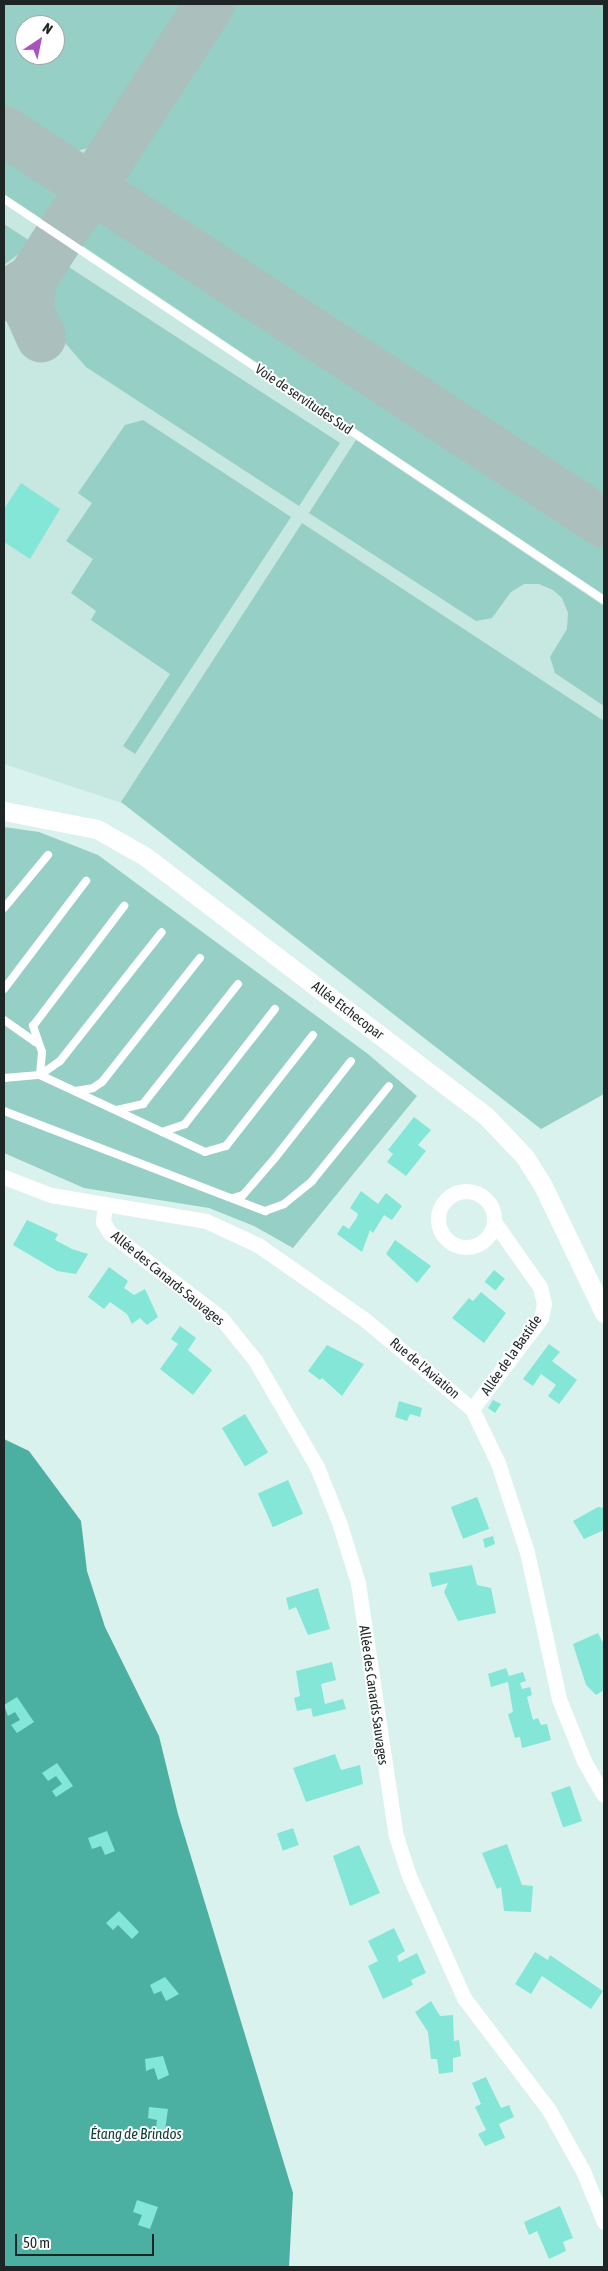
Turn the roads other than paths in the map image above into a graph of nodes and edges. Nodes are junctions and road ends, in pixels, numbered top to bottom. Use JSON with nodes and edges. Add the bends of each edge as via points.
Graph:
{"nodes":[{"id":1,"x":4,"y":199,"type":"edge"},
{"id":2,"x":604,"y":600,"type":"edge"},
{"id":3,"x":4,"y":811,"type":"edge"},
{"id":4,"x":48,"y":855,"type":"dead end"},
{"id":5,"x":86,"y":881,"type":"dead end"},
{"id":6,"x":124,"y":906,"type":"dead end"},
{"id":7,"x":4,"y":908,"type":"edge"},
{"id":8,"x":162,"y":932,"type":"dead end"},
{"id":9,"x":200,"y":958,"type":"dead end"},
{"id":10,"x":238,"y":984,"type":"dead end"},
{"id":11,"x":4,"y":989,"type":"edge"},
{"id":12,"x":275,"y":1010,"type":"dead end"},
{"id":13,"x":4,"y":1020,"type":"edge"},
{"id":14,"x":313,"y":1035,"type":"dead end"},
{"id":15,"x":36,"y":1042,"type":"junction"},
{"id":16,"x":351,"y":1061,"type":"dead end"},
{"id":17,"x":40,"y":1074,"type":"junction"},
{"id":18,"x":4,"y":1078,"type":"edge"},
{"id":19,"x":389,"y":1086,"type":"dead end"},
{"id":20,"x":75,"y":1091,"type":"junction"},
{"id":21,"x":114,"y":1110,"type":"junction"},
{"id":22,"x":4,"y":1111,"type":"edge"},
{"id":23,"x":162,"y":1132,"type":"junction"},
{"id":24,"x":4,"y":1178,"type":"edge"},
{"id":25,"x":233,"y":1198,"type":"junction"},
{"id":26,"x":105,"y":1205,"type":"junction"},
{"id":27,"x":495,"y":1222,"type":"dead end"},
{"id":28,"x":604,"y":1313,"type":"edge"},
{"id":29,"x":472,"y":1409,"type":"junction"},
{"id":30,"x":604,"y":1795,"type":"edge"},
{"id":31,"x":604,"y":2222,"type":"edge"}],
"edges":[{"from":1,"to":2,"type":"lane","name":"Voie de servitudes Sud"},
{"from":3,"to":28,"type":"street","name":"Allée Etchecopar","via":[[97,829],[146,858],[486,1116],[525,1157],[543,1186]]},
{"from":4,"to":7,"type":"lane"},
{"from":5,"to":11,"type":"lane"},
{"from":6,"to":15,"type":"lane","via":[[33,1026]]},
{"from":8,"to":17,"type":"lane","via":[[60,1061]]},
{"from":9,"to":20,"type":"lane","via":[[102,1082],[94,1088]]},
{"from":10,"to":21,"type":"lane","via":[[143,1104],[134,1109]]},
{"from":12,"to":23,"type":"lane","via":[[185,1124]]},
{"from":13,"to":15,"type":"lane"},
{"from":14,"to":23,"type":"lane","via":[[226,1146],[205,1152]]},
{"from":15,"to":17,"type":"lane","via":[[42,1052]]},
{"from":16,"to":25,"type":"lane","via":[[275,1158],[243,1195]]},
{"from":17,"to":18,"type":"lane"},
{"from":17,"to":20,"type":"lane"},
{"from":19,"to":25,"type":"lane","via":[[312,1181],[284,1204],[265,1211]]},
{"from":20,"to":21,"type":"lane"},
{"from":21,"to":23,"type":"lane"},
{"from":22,"to":25,"type":"lane"},
{"from":24,"to":26,"type":"street","name":"Rue de l'Aviation","via":[[51,1195]]},
{"from":26,"to":29,"type":"street","name":"Rue de l'Aviation","via":[[206,1221],[258,1245],[364,1319]]},
{"from":26,"to":31,"type":"street","name":"Allée des Canards Sauvages","via":[[104,1222],[110,1233],[221,1318],[255,1360],[317,1467],[358,1583],[396,1836],[408,1876],[464,1998],[549,2110],[583,2171]]},
{"from":27,"to":29,"type":"street","name":"Allée de la Bastide","via":[[540,1287],[544,1304],[541,1318]]},
{"from":29,"to":30,"type":"street","name":"Rue de l'Aviation","via":[[498,1462],[527,1552],[559,1699],[584,1761]]}]}
